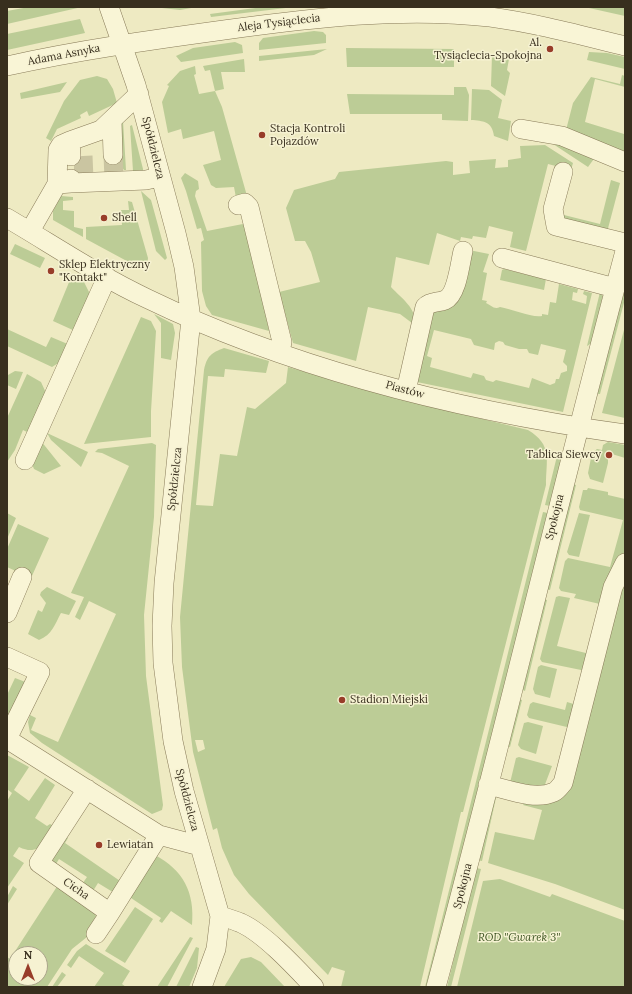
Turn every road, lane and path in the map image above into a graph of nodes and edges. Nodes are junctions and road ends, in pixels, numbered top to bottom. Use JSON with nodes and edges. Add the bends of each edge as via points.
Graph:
{"nodes":[{"id":1,"x":109,"y":7,"type":"edge"},
{"id":2,"x":122,"y":44,"type":"junction"},
{"id":3,"x":625,"y":46,"type":"edge"},
{"id":4,"x":7,"y":66,"type":"edge"},
{"id":5,"x":139,"y":94,"type":"junction"},
{"id":6,"x":106,"y":126,"type":"junction"},
{"id":7,"x":521,"y":129,"type":"dead end"},
{"id":8,"x":107,"y":155,"type":"tunnel mouth"},
{"id":9,"x":625,"y":162,"type":"edge"},
{"id":10,"x":563,"y":172,"type":"dead end"},
{"id":11,"x":160,"y":177,"type":"junction"},
{"id":12,"x":73,"y":182,"type":"junction"},
{"id":13,"x":238,"y":205,"type":"dead end"},
{"id":14,"x":7,"y":218,"type":"edge"},
{"id":15,"x":30,"y":231,"type":"junction"},
{"id":16,"x":625,"y":244,"type":"edge"},
{"id":17,"x":463,"y":251,"type":"dead end"},
{"id":18,"x":625,"y":251,"type":"edge"},
{"id":19,"x":502,"y":258,"type":"dead end"},
{"id":20,"x":107,"y":278,"type":"junction"},
{"id":21,"x":615,"y":288,"type":"junction"},
{"id":22,"x":191,"y":319,"type":"junction"},
{"id":23,"x":280,"y":352,"type":"junction"},
{"id":24,"x":406,"y":391,"type":"junction"},
{"id":25,"x":578,"y":426,"type":"junction"},
{"id":26,"x":625,"y":434,"type":"edge"},
{"id":27,"x":25,"y":460,"type":"dead end"},
{"id":28,"x":625,"y":563,"type":"edge"},
{"id":29,"x":22,"y":577,"type":"dead end"},
{"id":30,"x":7,"y":613,"type":"edge"},
{"id":31,"x":7,"y":656,"type":"edge"},
{"id":32,"x":7,"y":739,"type":"edge"},
{"id":33,"x":488,"y":785,"type":"junction"},
{"id":34,"x":87,"y":789,"type":"junction"},
{"id":35,"x":159,"y":835,"type":"junction"},
{"id":36,"x":200,"y":846,"type":"junction"},
{"id":37,"x":110,"y":913,"type":"junction"},
{"id":38,"x":220,"y":916,"type":"junction"},
{"id":39,"x":96,"y":934,"type":"dead end"},
{"id":40,"x":202,"y":987,"type":"edge"},
{"id":41,"x":314,"y":987,"type":"edge"},
{"id":42,"x":436,"y":987,"type":"edge"}],
"edges":[{"from":1,"to":2,"type":"street","name":"Spółdzielcza"},
{"from":2,"to":3,"type":"street","name":"Aleja Tysiąclecia","via":[[329,17],[441,14],[490,17]]},
{"from":2,"to":4,"type":"street","name":"Adama Asnyka"},
{"from":2,"to":5,"type":"street","name":"Spółdzielcza"},
{"from":5,"to":6,"type":"street"},
{"from":5,"to":11,"type":"street","name":"Spółdzielcza"},
{"from":6,"to":8,"type":"street"},
{"from":6,"to":12,"type":"street","via":[[76,147],[61,145],[58,150]]},
{"from":7,"to":9,"type":"street","via":[[562,136]]},
{"from":10,"to":16,"type":"street","via":[[553,209],[556,226]]},
{"from":11,"to":12,"type":"street","via":[[146,180]]},
{"from":11,"to":22,"type":"street","name":"Spółdzielcza","via":[[182,261]]},
{"from":12,"to":15,"type":"street"},
{"from":13,"to":23,"type":"street","via":[[245,203],[249,207],[282,342]]},
{"from":14,"to":15,"type":"street","name":"Piastów"},
{"from":15,"to":20,"type":"street","name":"Piastów"},
{"from":17,"to":24,"type":"street","via":[[454,291],[444,301],[429,304],[425,308]]},
{"from":18,"to":21,"type":"street","name":"Spokojna"},
{"from":19,"to":21,"type":"street"},
{"from":20,"to":22,"type":"street","name":"Piastów"},
{"from":20,"to":27,"type":"street"},
{"from":21,"to":25,"type":"street","name":"Spokojna"},
{"from":22,"to":23,"type":"street","name":"Piastów"},
{"from":22,"to":36,"type":"street","name":"Spółdzielcza","via":[[164,583],[162,626],[166,696],[173,741]]},
{"from":23,"to":24,"type":"street","name":"Piastów"},
{"from":24,"to":25,"type":"street","name":"Piastów"},
{"from":25,"to":26,"type":"street","name":"Piastów"},
{"from":25,"to":33,"type":"street","name":"Spokojna"},
{"from":28,"to":33,"type":"street","via":[[613,587],[563,783],[555,791],[542,795]]},
{"from":29,"to":30,"type":"street"},
{"from":31,"to":32,"type":"street","via":[[40,672]]},
{"from":32,"to":34,"type":"street"},
{"from":33,"to":42,"type":"street","name":"Spokojna"},
{"from":34,"to":35,"type":"street"},
{"from":34,"to":37,"type":"street","name":"Cicha","via":[[39,863]]},
{"from":35,"to":36,"type":"street"},
{"from":35,"to":37,"type":"street"},
{"from":36,"to":38,"type":"street","name":"Spółdzielcza"},
{"from":37,"to":39,"type":"street"},
{"from":38,"to":40,"type":"street","via":[[216,949]]},
{"from":38,"to":41,"type":"street","via":[[242,924],[263,939]]}]}
